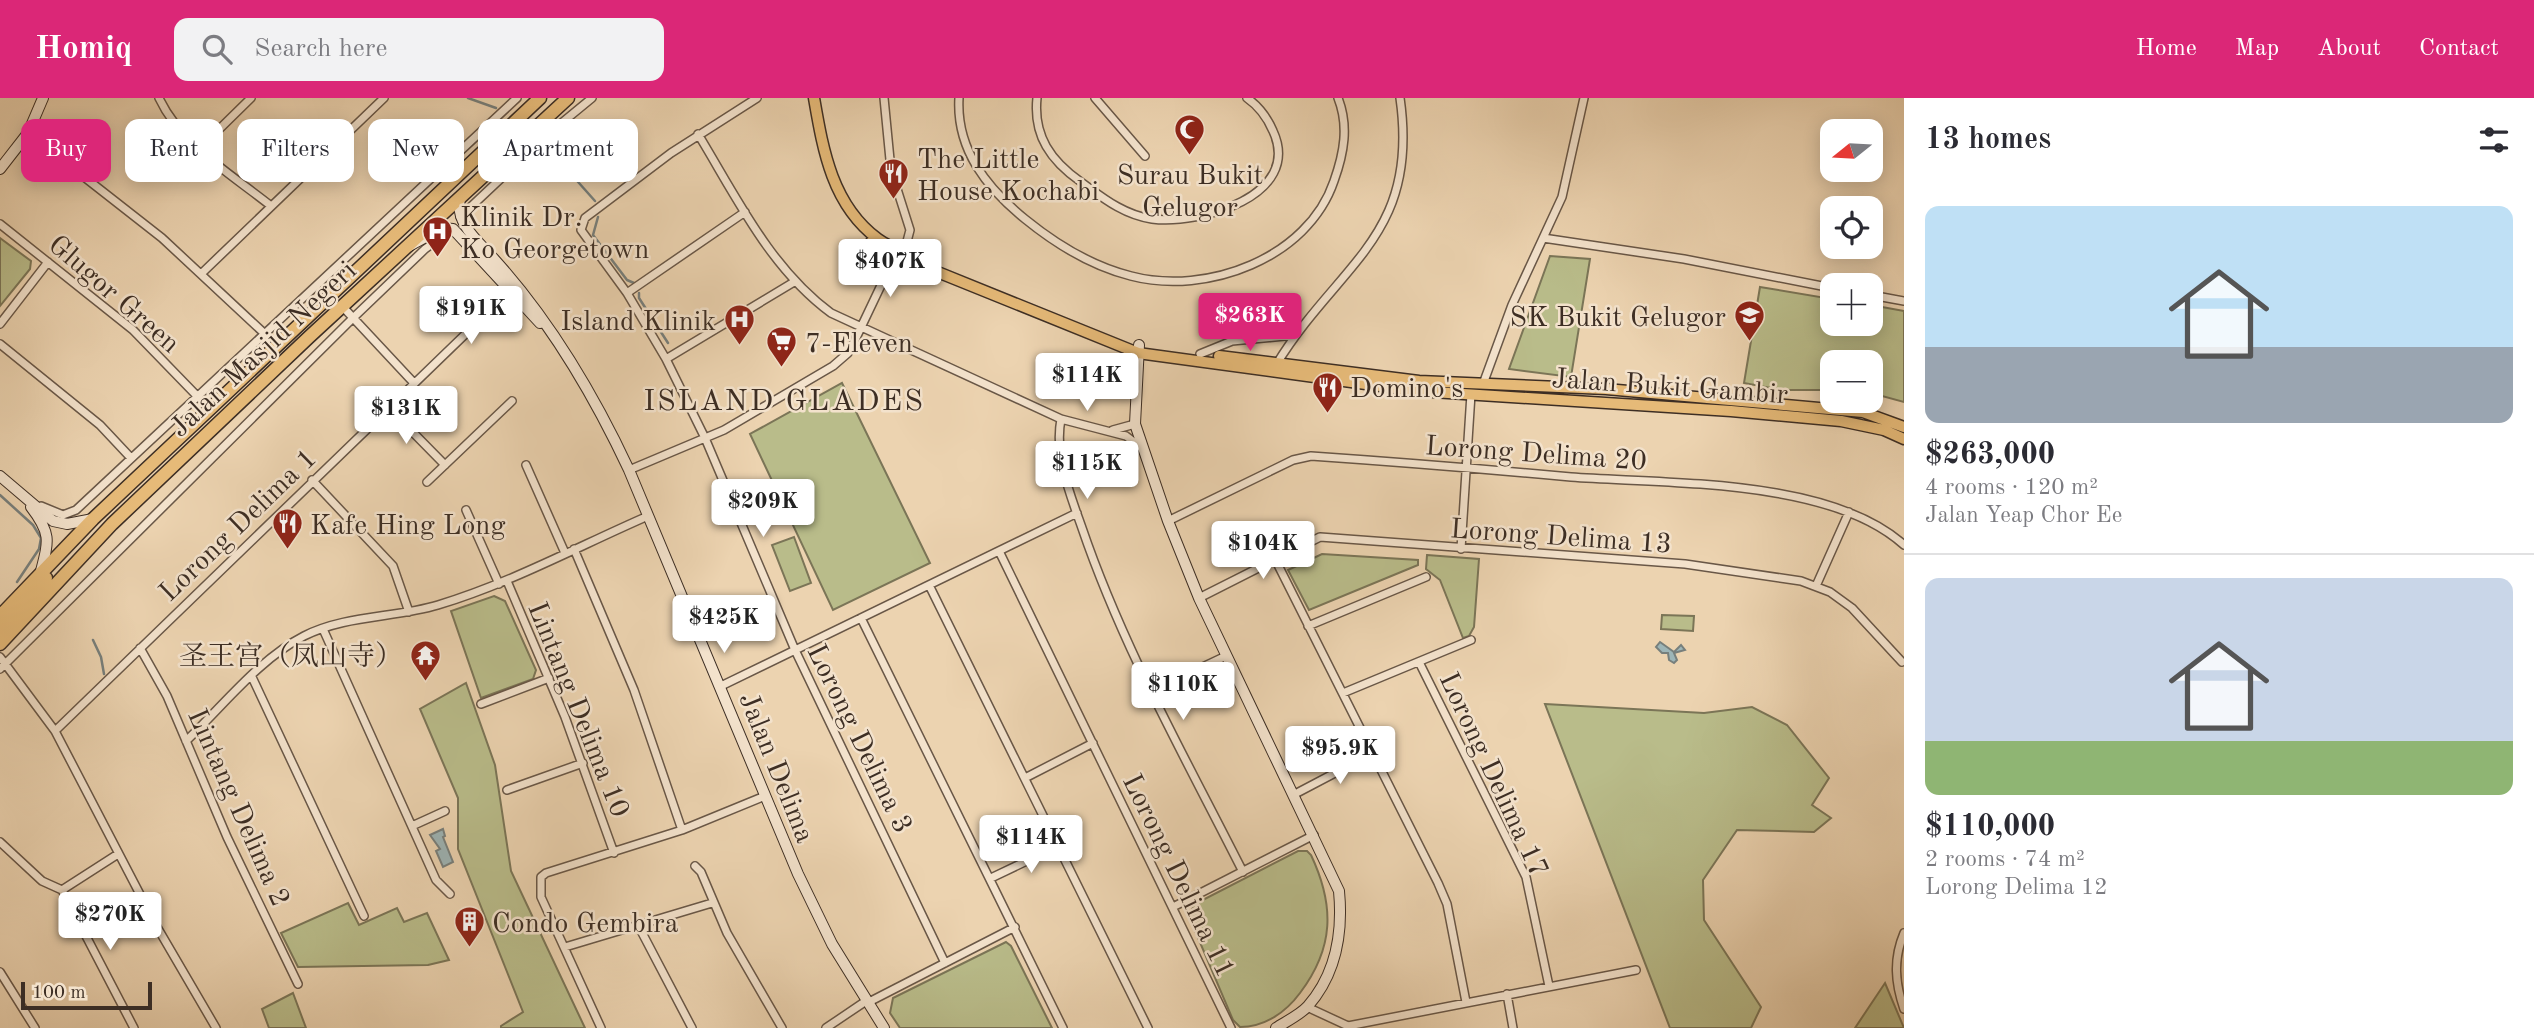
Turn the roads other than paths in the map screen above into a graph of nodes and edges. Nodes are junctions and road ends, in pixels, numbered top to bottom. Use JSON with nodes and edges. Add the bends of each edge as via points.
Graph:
{"nodes":[{"id":1,"x":43,"y":98,"type":"edge"},
{"id":2,"x":159,"y":98,"type":"edge"},
{"id":3,"x":251,"y":98,"type":"edge"},
{"id":4,"x":384,"y":98,"type":"edge"},
{"id":5,"x":517,"y":98,"type":"edge"},
{"id":6,"x":540,"y":98,"type":"edge"},
{"id":7,"x":568,"y":98,"type":"edge"},
{"id":8,"x":592,"y":98,"type":"edge"},
{"id":9,"x":757,"y":98,"type":"edge"},
{"id":10,"x":808,"y":98,"type":"edge"},
{"id":11,"x":814,"y":98,"type":"edge"},
{"id":12,"x":884,"y":98,"type":"edge"},
{"id":13,"x":959,"y":98,"type":"edge"},
{"id":14,"x":1037,"y":98,"type":"edge"},
{"id":15,"x":1095,"y":98,"type":"edge"},
{"id":16,"x":1247,"y":98,"type":"edge"},
{"id":17,"x":1338,"y":98,"type":"edge"},
{"id":18,"x":1399,"y":98,"type":"edge"},
{"id":19,"x":1584,"y":98,"type":"edge"},
{"id":20,"x":34,"y":119,"type":"edge"},
{"id":21,"x":169,"y":119,"type":"edge"},
{"id":22,"x":494,"y":119,"type":"edge"},
{"id":23,"x":516,"y":119,"type":"edge"},
{"id":24,"x":223,"y":125,"type":"edge"},
{"id":25,"x":698,"y":134,"type":"junction"},
{"id":26,"x":477,"y":135,"type":"edge"},
{"id":27,"x":21,"y":142,"type":"edge"},
{"id":28,"x":478,"y":156,"type":"edge"},
{"id":29,"x":1145,"y":156,"type":"dead end"},
{"id":30,"x":223,"y":168,"type":"edge"},
{"id":31,"x":0,"y":169,"type":"edge"},
{"id":32,"x":89,"y":182,"type":"edge"},
{"id":33,"x":460,"y":196,"type":"junction"},
{"id":34,"x":271,"y":206,"type":"junction"},
{"id":35,"x":746,"y":212,"type":"junction"},
{"id":36,"x":460,"y":218,"type":"junction"},
{"id":37,"x":0,"y":224,"type":"edge"},
{"id":38,"x":453,"y":229,"type":"junction"},
{"id":39,"x":1543,"y":238,"type":"junction"},
{"id":40,"x":404,"y":248,"type":"junction"},
{"id":41,"x":899,"y":256,"type":"junction"},
{"id":42,"x":48,"y":262,"type":"junction"},
{"id":43,"x":202,"y":272,"type":"junction"},
{"id":44,"x":794,"y":282,"type":"junction"},
{"id":45,"x":1820,"y":286,"type":"edge"},
{"id":46,"x":511,"y":290,"type":"junction"},
{"id":47,"x":627,"y":292,"type":"junction"},
{"id":48,"x":1883,"y":297,"type":"edge"},
{"id":49,"x":1904,"y":301,"type":"edge"},
{"id":50,"x":342,"y":306,"type":"junction"},
{"id":51,"x":353,"y":318,"type":"junction"},
{"id":52,"x":0,"y":324,"type":"edge"},
{"id":53,"x":861,"y":328,"type":"junction"},
{"id":54,"x":549,"y":329,"type":"junction"},
{"id":55,"x":266,"y":335,"type":"junction"},
{"id":56,"x":1295,"y":335,"type":"junction"},
{"id":57,"x":0,"y":344,"type":"edge"},
{"id":58,"x":1135,"y":348,"type":"junction"},
{"id":59,"x":1200,"y":354,"type":"junction"},
{"id":60,"x":666,"y":359,"type":"junction"},
{"id":61,"x":1275,"y":367,"type":"junction"},
{"id":62,"x":264,"y":379,"type":"junction"},
{"id":63,"x":413,"y":382,"type":"junction"},
{"id":64,"x":1483,"y":384,"type":"junction"},
{"id":65,"x":277,"y":392,"type":"junction"},
{"id":66,"x":1471,"y":394,"type":"junction"},
{"id":67,"x":199,"y":398,"type":"junction"},
{"id":68,"x":512,"y":401,"type":"dead end"},
{"id":69,"x":388,"y":407,"type":"junction"},
{"id":70,"x":1061,"y":419,"type":"junction"},
{"id":71,"x":1135,"y":424,"type":"junction"},
{"id":72,"x":1904,"y":427,"type":"edge"},
{"id":73,"x":1105,"y":431,"type":"junction"},
{"id":74,"x":705,"y":438,"type":"junction"},
{"id":75,"x":1904,"y":439,"type":"edge"},
{"id":76,"x":1143,"y":449,"type":"junction"},
{"id":77,"x":131,"y":458,"type":"junction"},
{"id":78,"x":444,"y":465,"type":"junction"},
{"id":79,"x":526,"y":465,"type":"dead end"},
{"id":80,"x":1467,"y":467,"type":"junction"},
{"id":81,"x":629,"y":470,"type":"junction"},
{"id":82,"x":0,"y":476,"type":"edge"},
{"id":83,"x":312,"y":480,"type":"junction"},
{"id":84,"x":426,"y":482,"type":"dead end"},
{"id":85,"x":17,"y":489,"type":"junction"},
{"id":86,"x":31,"y":500,"type":"junction"},
{"id":87,"x":467,"y":510,"type":"dead end"},
{"id":88,"x":1849,"y":512,"type":"junction"},
{"id":89,"x":1077,"y":513,"type":"junction"},
{"id":90,"x":648,"y":516,"type":"junction"},
{"id":91,"x":93,"y":519,"type":"junction"},
{"id":92,"x":1168,"y":522,"type":"junction"},
{"id":93,"x":1904,"y":545,"type":"edge"},
{"id":94,"x":574,"y":549,"type":"junction"},
{"id":95,"x":1461,"y":549,"type":"junction"},
{"id":96,"x":64,"y":550,"type":"junction"},
{"id":97,"x":999,"y":551,"type":"junction"},
{"id":98,"x":565,"y":553,"type":"junction"},
{"id":99,"x":1275,"y":559,"type":"junction"},
{"id":100,"x":41,"y":571,"type":"junction"},
{"id":101,"x":1426,"y":577,"type":"dead end"},
{"id":102,"x":503,"y":582,"type":"junction"},
{"id":103,"x":929,"y":585,"type":"junction"},
{"id":104,"x":1816,"y":586,"type":"junction"},
{"id":105,"x":1199,"y":598,"type":"junction"},
{"id":106,"x":409,"y":612,"type":"junction"},
{"id":107,"x":0,"y":615,"type":"edge"},
{"id":108,"x":861,"y":618,"type":"junction"},
{"id":109,"x":1308,"y":626,"type":"junction"},
{"id":110,"x":323,"y":629,"type":"junction"},
{"id":111,"x":0,"y":630,"type":"edge"},
{"id":112,"x":1471,"y":640,"type":"dead end"},
{"id":113,"x":0,"y":645,"type":"edge"},
{"id":114,"x":140,"y":648,"type":"junction"},
{"id":115,"x":795,"y":650,"type":"junction"},
{"id":116,"x":1226,"y":656,"type":"junction"},
{"id":117,"x":1419,"y":662,"type":"junction"},
{"id":118,"x":1902,"y":662,"type":"dead end"},
{"id":119,"x":2,"y":663,"type":"edge"},
{"id":120,"x":252,"y":677,"type":"junction"},
{"id":121,"x":549,"y":678,"type":"junction"},
{"id":122,"x":721,"y":687,"type":"junction"},
{"id":123,"x":1152,"y":691,"type":"junction"},
{"id":124,"x":1343,"y":693,"type":"junction"},
{"id":125,"x":481,"y":704,"type":"dead end"},
{"id":126,"x":55,"y":731,"type":"junction"},
{"id":127,"x":186,"y":741,"type":"junction"},
{"id":128,"x":1093,"y":743,"type":"junction"},
{"id":129,"x":1373,"y":753,"type":"junction"},
{"id":130,"x":583,"y":763,"type":"junction"},
{"id":131,"x":1025,"y":778,"type":"junction"},
{"id":132,"x":507,"y":790,"type":"dead end"},
{"id":133,"x":1295,"y":794,"type":"junction"},
{"id":134,"x":765,"y":796,"type":"junction"},
{"id":135,"x":445,"y":811,"type":"dead end"},
{"id":136,"x":411,"y":826,"type":"junction"},
{"id":137,"x":682,"y":830,"type":"junction"},
{"id":138,"x":1314,"y":835,"type":"junction"},
{"id":139,"x":0,"y":842,"type":"edge"},
{"id":140,"x":1058,"y":846,"type":"junction"},
{"id":141,"x":614,"y":853,"type":"junction"},
{"id":142,"x":118,"y":854,"type":"junction"},
{"id":143,"x":695,"y":866,"type":"dead end"},
{"id":144,"x":1243,"y":872,"type":"junction"},
{"id":145,"x":991,"y":878,"type":"junction"},
{"id":146,"x":62,"y":890,"type":"junction"},
{"id":147,"x":450,"y":894,"type":"dead end"},
{"id":148,"x":712,"y":903,"type":"junction"},
{"id":149,"x":1173,"y":907,"type":"junction"},
{"id":150,"x":364,"y":916,"type":"dead end"},
{"id":151,"x":638,"y":925,"type":"junction"},
{"id":152,"x":1015,"y":927,"type":"junction"},
{"id":153,"x":1904,"y":933,"type":"edge"},
{"id":154,"x":565,"y":947,"type":"junction"},
{"id":155,"x":945,"y":963,"type":"junction"},
{"id":156,"x":1636,"y":970,"type":"dead end"},
{"id":157,"x":1,"y":975,"type":"edge"},
{"id":158,"x":298,"y":984,"type":"dead end"},
{"id":159,"x":1549,"y":986,"type":"junction"},
{"id":160,"x":1507,"y":994,"type":"junction"},
{"id":161,"x":866,"y":1002,"type":"junction"},
{"id":162,"x":1466,"y":1002,"type":"junction"},
{"id":163,"x":1307,"y":1007,"type":"junction"},
{"id":164,"x":1904,"y":1009,"type":"edge"},
{"id":165,"x":35,"y":1028,"type":"edge"},
{"id":166,"x":134,"y":1028,"type":"edge"},
{"id":167,"x":216,"y":1028,"type":"edge"},
{"id":168,"x":601,"y":1028,"type":"edge"},
{"id":169,"x":692,"y":1028,"type":"edge"},
{"id":170,"x":782,"y":1028,"type":"edge"},
{"id":171,"x":826,"y":1028,"type":"edge"},
{"id":172,"x":884,"y":1028,"type":"edge"},
{"id":173,"x":1063,"y":1028,"type":"edge"},
{"id":174,"x":1148,"y":1028,"type":"edge"},
{"id":175,"x":1231,"y":1028,"type":"edge"},
{"id":176,"x":1276,"y":1028,"type":"edge"},
{"id":177,"x":1513,"y":1028,"type":"edge"}],
"edges":[{"from":1,"to":20,"type":"street"},
{"from":2,"to":21,"type":"street"},
{"from":3,"to":24,"type":"street"},
{"from":4,"to":34,"type":"street"},
{"from":5,"to":22,"type":"street"},
{"from":6,"to":23,"type":"highway","name":"Jalan Masjid Negeri"},
{"from":7,"to":33,"type":"highway","name":"Jalan Masjid Negeri"},
{"from":8,"to":36,"type":"street"},
{"from":9,"to":25,"type":"street"},
{"from":10,"to":41,"type":"main road","via":[[818,153],[834,196],[870,241]]},
{"from":11,"to":41,"type":"main road","via":[[826,160],[840,192],[866,229]]},
{"from":12,"to":41,"type":"street","via":[[891,170],[910,230]]},
{"from":13,"to":17,"type":"street","via":[[962,131],[982,179],[1049,239],[1090,262],[1134,277],[1191,281],[1245,267],[1275,253],[1301,232],[1328,199],[1341,160],[1345,121]]},
{"from":14,"to":16,"type":"street","via":[[1035,112],[1043,143],[1058,165],[1118,208],[1153,219],[1220,212],[1268,183],[1281,155],[1268,120]]},
{"from":15,"to":29,"type":"street"},
{"from":18,"to":56,"type":"street","via":[[1402,175],[1388,216],[1366,253]]},
{"from":19,"to":39,"type":"street","via":[[1568,178]]},
{"from":25,"to":35,"type":"street"},
{"from":25,"to":47,"type":"street","name":"Lorong Delima 3","via":[[585,218],[583,236]]},
{"from":26,"to":55,"type":"street"},
{"from":27,"to":31,"type":"street"},
{"from":28,"to":91,"type":"highway","name":"Jalan Masjid Negeri"},
{"from":30,"to":34,"type":"street"},
{"from":32,"to":43,"type":"street"},
{"from":33,"to":36,"type":"street"},
{"from":33,"to":40,"type":"highway","name":"Jalan Masjid Negeri"},
{"from":34,"to":43,"type":"street"},
{"from":35,"to":44,"type":"street"},
{"from":35,"to":47,"type":"street"},
{"from":36,"to":54,"type":"street","name":"Jalan Delima"},
{"from":37,"to":42,"type":"street","name":"Glugor Green"},
{"from":38,"to":40,"type":"street","via":[[442,228]]},
{"from":38,"to":46,"type":"street","name":"Jalan Delima"},
{"from":38,"to":51,"type":"street","via":[[425,249]]},
{"from":39,"to":45,"type":"street"},
{"from":39,"to":64,"type":"street"},
{"from":40,"to":50,"type":"highway","name":"Jalan Masjid Negeri"},
{"from":41,"to":53,"type":"street"},
{"from":41,"to":58,"type":"main road","via":[[926,263],[934,271],[1045,317]]},
{"from":42,"to":52,"type":"street"},
{"from":42,"to":67,"type":"street","name":"Glugor Green","via":[[133,331]]},
{"from":43,"to":55,"type":"street"},
{"from":44,"to":53,"type":"street","via":[[831,313]]},
{"from":44,"to":60,"type":"street"},
{"from":46,"to":54,"type":"street","name":"Jalan Delima"},
{"from":46,"to":63,"type":"street","name":"Lorong Delima 1"},
{"from":47,"to":60,"type":"street","name":"Lorong Delima 3"},
{"from":48,"to":49,"type":"street"},
{"from":50,"to":51,"type":"street"},
{"from":50,"to":62,"type":"highway","name":"Jalan Masjid Negeri"},
{"from":51,"to":63,"type":"street"},
{"from":51,"to":65,"type":"street"},
{"from":53,"to":70,"type":"street"},
{"from":53,"to":74,"type":"street","via":[[848,352],[833,366]]},
{"from":54,"to":81,"type":"street","name":"Jalan Delima","via":[[600,408]]},
{"from":55,"to":67,"type":"street"},
{"from":56,"to":59,"type":"street","via":[[1232,341]]},
{"from":56,"to":61,"type":"street"},
{"from":57,"to":77,"type":"street","via":[[100,425]]},
{"from":58,"to":59,"type":"main road"},
{"from":58,"to":61,"type":"main road"},
{"from":58,"to":71,"type":"street"},
{"from":59,"to":61,"type":"main road"},
{"from":60,"to":74,"type":"street","name":"Lorong Delima 3"},
{"from":61,"to":64,"type":"main road","name":"Jalan Bukit Gambir"},
{"from":61,"to":66,"type":"main road","name":"Jalan Bukit Gambir","via":[[1416,391]]},
{"from":62,"to":65,"type":"street"},
{"from":62,"to":113,"type":"highway","name":"Jalan Masjid Negeri","via":[[112,524]]},
{"from":63,"to":69,"type":"street","name":"Lorong Delima 1"},
{"from":64,"to":72,"type":"main road","name":"Jalan Bukit Gambir","via":[[1606,389],[1863,412]]},
{"from":65,"to":119,"type":"street"},
{"from":66,"to":75,"type":"main road","name":"Jalan Bukit Gambir","via":[[1815,418],[1884,430]]},
{"from":66,"to":80,"type":"street"},
{"from":67,"to":77,"type":"street"},
{"from":68,"to":78,"type":"street"},
{"from":69,"to":78,"type":"street"},
{"from":69,"to":83,"type":"street","name":"Lorong Delima 1"},
{"from":70,"to":73,"type":"street"},
{"from":70,"to":89,"type":"street","via":[[1059,446]]},
{"from":71,"to":73,"type":"street"},
{"from":71,"to":76,"type":"street"},
{"from":73,"to":76,"type":"street","via":[[1126,436]]},
{"from":74,"to":81,"type":"street"},
{"from":74,"to":115,"type":"street","name":"Lorong Delima 3"},
{"from":76,"to":92,"type":"street"},
{"from":77,"to":86,"type":"street","via":[[70,513],[56,514]]},
{"from":78,"to":84,"type":"street"},
{"from":79,"to":98,"type":"street"},
{"from":80,"to":88,"type":"street","name":"Lorong Delima 20","via":[[1737,488]]},
{"from":80,"to":92,"type":"street","name":"Lorong Delima 20","via":[[1298,457]]},
{"from":80,"to":95,"type":"street"},
{"from":81,"to":90,"type":"street","name":"Jalan Delima"},
{"from":82,"to":85,"type":"street"},
{"from":83,"to":106,"type":"street","via":[[393,566]]},
{"from":83,"to":114,"type":"street","name":"Lorong Delima 1"},
{"from":85,"to":86,"type":"street"},
{"from":85,"to":100,"type":"street","via":[[45,526],[47,548]]},
{"from":86,"to":91,"type":"street","via":[[58,523]]},
{"from":87,"to":102,"type":"street","name":"Lintang Delima 10"},
{"from":88,"to":93,"type":"street","name":"Lorong Delima 20","via":[[1872,521]]},
{"from":88,"to":104,"type":"street"},
{"from":89,"to":97,"type":"street"},
{"from":89,"to":123,"type":"street","via":[[1109,603]]},
{"from":90,"to":94,"type":"street"},
{"from":90,"to":122,"type":"street","name":"Jalan Delima"},
{"from":91,"to":96,"type":"highway","name":"Jalan Masjid Negeri"},
{"from":92,"to":105,"type":"street"},
{"from":94,"to":98,"type":"street"},
{"from":94,"to":137,"type":"street","via":[[634,690]]},
{"from":95,"to":99,"type":"street","name":"Lorong Delima 13","via":[[1320,537]]},
{"from":95,"to":104,"type":"street","name":"Lorong Delima 13","via":[[1685,564]]},
{"from":96,"to":100,"type":"highway","name":"Jalan Masjid Negeri"},
{"from":96,"to":111,"type":"highway","via":[[59,564]]},
{"from":97,"to":103,"type":"street"},
{"from":97,"to":128,"type":"street","name":"Lorong Delima 11"},
{"from":98,"to":102,"type":"street"},
{"from":99,"to":105,"type":"street","name":"Lorong Delima 13"},
{"from":99,"to":109,"type":"street"},
{"from":100,"to":107,"type":"highway","name":"Jalan Masjid Negeri"},
{"from":101,"to":109,"type":"street"},
{"from":102,"to":106,"type":"street"},
{"from":102,"to":121,"type":"street","name":"Lintang Delima 10"},
{"from":103,"to":108,"type":"street"},
{"from":103,"to":131,"type":"street"},
{"from":104,"to":118,"type":"street","name":"Lorong Delima 13","via":[[1852,608]]},
{"from":105,"to":116,"type":"street"},
{"from":106,"to":110,"type":"street"},
{"from":108,"to":115,"type":"street"},
{"from":108,"to":145,"type":"street"},
{"from":109,"to":124,"type":"street"},
{"from":110,"to":120,"type":"street","via":[[285,648]]},
{"from":110,"to":136,"type":"street"},
{"from":112,"to":117,"type":"street"},
{"from":114,"to":126,"type":"street","name":"Lorong Delima 1"},
{"from":114,"to":127,"type":"street","name":"Lintang Delima 2"},
{"from":115,"to":122,"type":"street"},
{"from":115,"to":155,"type":"street","name":"Lorong Delima 3"},
{"from":116,"to":123,"type":"street"},
{"from":116,"to":133,"type":"street"},
{"from":117,"to":124,"type":"street"},
{"from":117,"to":159,"type":"street","name":"Lorong Delima 17","via":[[1525,877]]},
{"from":119,"to":126,"type":"street"},
{"from":120,"to":127,"type":"street"},
{"from":120,"to":150,"type":"street"},
{"from":121,"to":125,"type":"street"},
{"from":121,"to":130,"type":"street","name":"Lintang Delima 10"},
{"from":122,"to":134,"type":"street","name":"Jalan Delima"},
{"from":123,"to":144,"type":"street"},
{"from":124,"to":129,"type":"street"},
{"from":126,"to":142,"type":"street"},
{"from":127,"to":158,"type":"street","name":"Lintang Delima 2"},
{"from":128,"to":131,"type":"street"},
{"from":128,"to":149,"type":"street","name":"Lorong Delima 11"},
{"from":129,"to":133,"type":"street"},
{"from":129,"to":162,"type":"street","via":[[1447,904]]},
{"from":130,"to":132,"type":"street"},
{"from":130,"to":141,"type":"street","name":"Lintang Delima 10"},
{"from":131,"to":140,"type":"street"},
{"from":133,"to":138,"type":"street"},
{"from":134,"to":137,"type":"street"},
{"from":134,"to":161,"type":"street","name":"Jalan Delima","via":[[811,901]]},
{"from":135,"to":136,"type":"street"},
{"from":136,"to":147,"type":"street","via":[[436,880]]},
{"from":137,"to":141,"type":"street"},
{"from":138,"to":144,"type":"street"},
{"from":138,"to":163,"type":"street","via":[[1339,891],[1341,913],[1335,959]]},
{"from":139,"to":146,"type":"street","via":[[42,881]]},
{"from":140,"to":145,"type":"street"},
{"from":140,"to":174,"type":"street"},
{"from":141,"to":154,"type":"street","via":[[546,873],[538,883]]},
{"from":142,"to":146,"type":"street"},
{"from":142,"to":167,"type":"street"},
{"from":143,"to":148,"type":"street"},
{"from":144,"to":149,"type":"street"},
{"from":145,"to":152,"type":"street"},
{"from":146,"to":166,"type":"street"},
{"from":148,"to":151,"type":"street"},
{"from":148,"to":170,"type":"street"},
{"from":149,"to":175,"type":"street","name":"Lorong Delima 11"},
{"from":151,"to":154,"type":"street"},
{"from":151,"to":169,"type":"street"},
{"from":152,"to":155,"type":"street"},
{"from":152,"to":173,"type":"street"},
{"from":153,"to":164,"type":"street","via":[[1895,981]]},
{"from":154,"to":168,"type":"street"},
{"from":155,"to":161,"type":"street"},
{"from":156,"to":159,"type":"street"},
{"from":157,"to":165,"type":"street"},
{"from":159,"to":160,"type":"street"},
{"from":160,"to":162,"type":"street"},
{"from":160,"to":177,"type":"street"},
{"from":161,"to":171,"type":"street"},
{"from":161,"to":172,"type":"street","name":"Jalan Delima"},
{"from":162,"to":163,"type":"street","via":[[1348,1026]]},
{"from":163,"to":176,"type":"street"}]}
